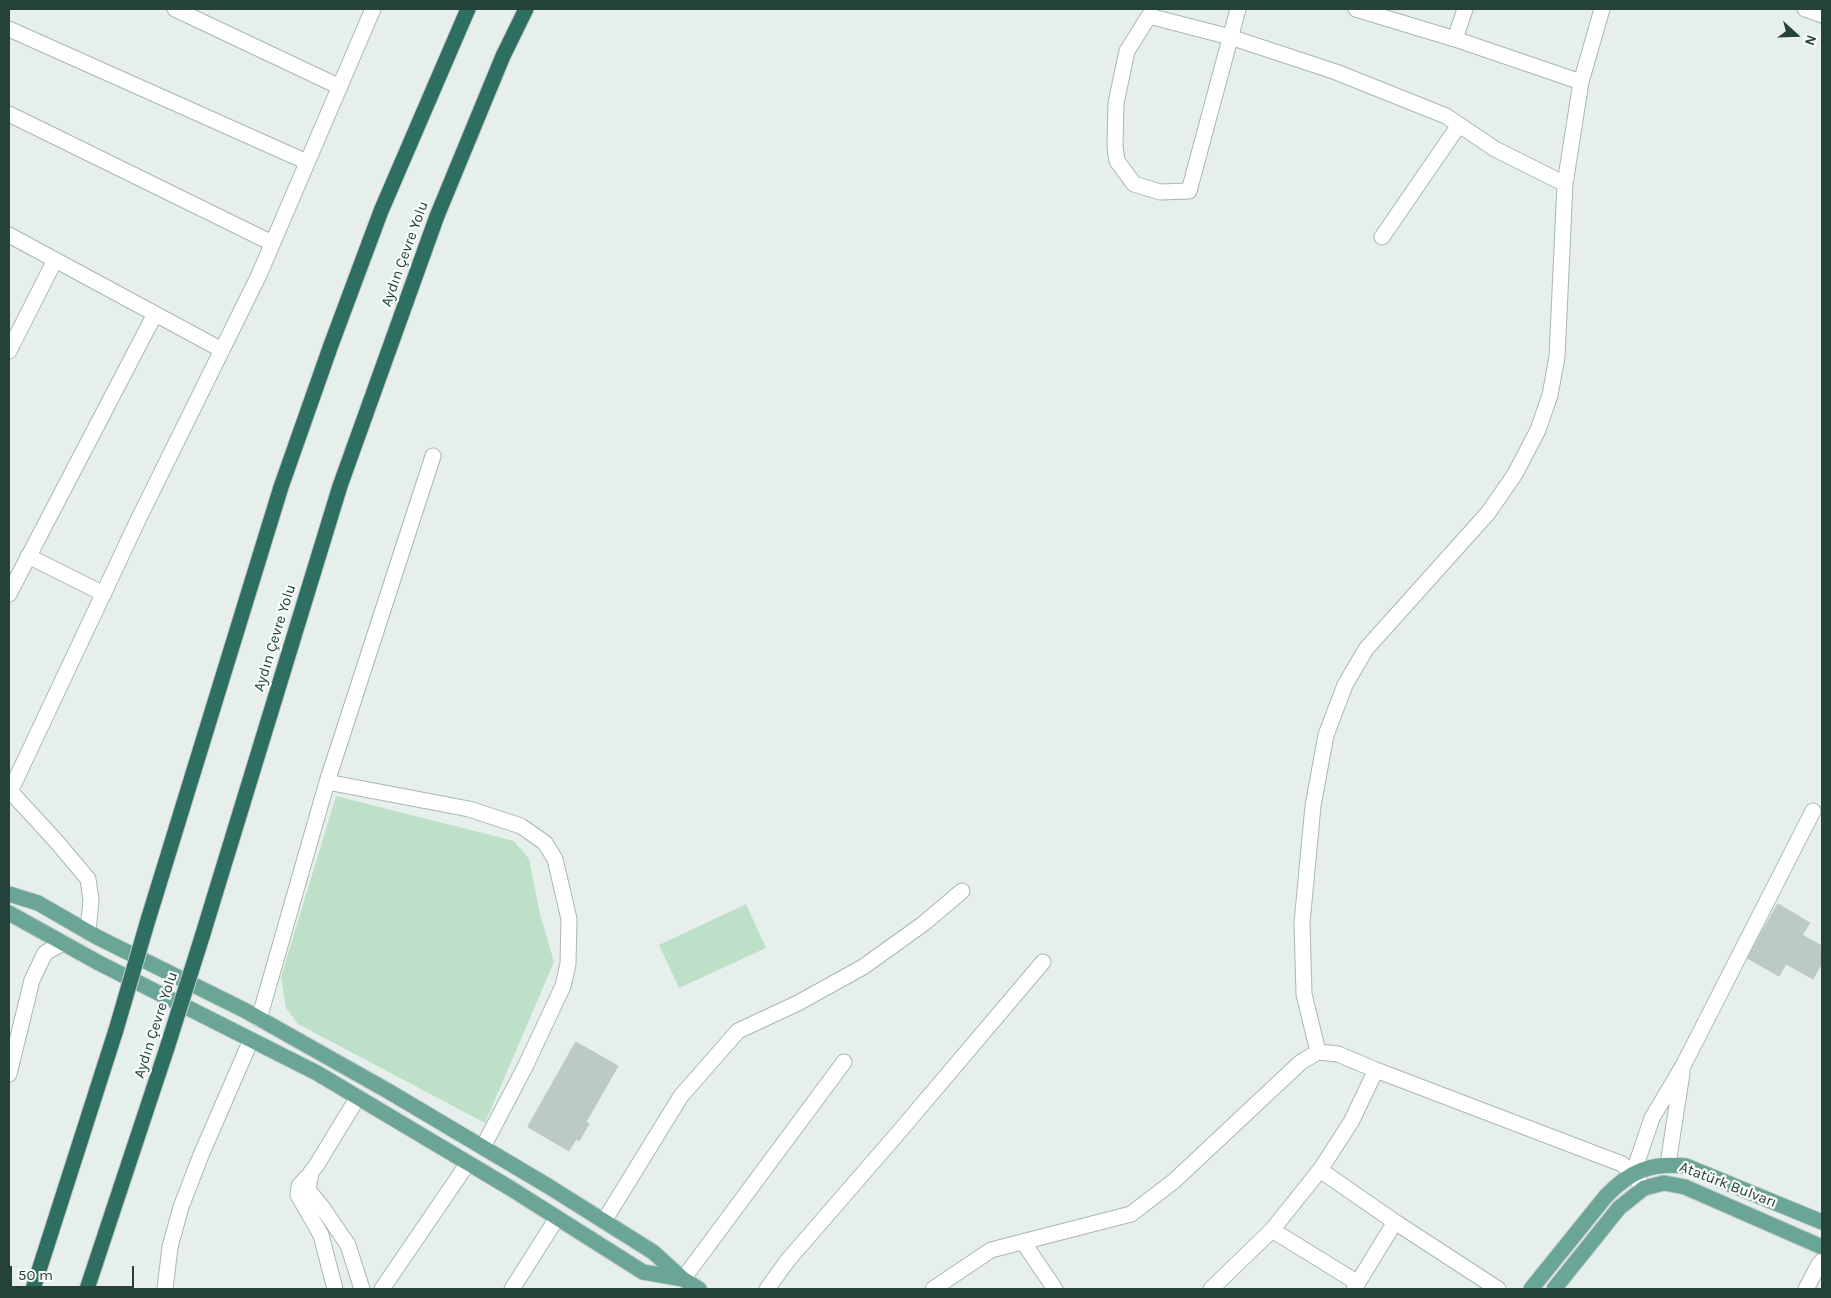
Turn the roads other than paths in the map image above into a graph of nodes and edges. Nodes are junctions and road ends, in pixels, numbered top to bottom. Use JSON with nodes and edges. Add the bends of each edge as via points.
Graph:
{"nodes":[{"id":1,"x":174,"y":9,"type":"edge"},
{"id":2,"x":373,"y":9,"type":"edge"},
{"id":3,"x":468,"y":9,"type":"edge"},
{"id":4,"x":526,"y":9,"type":"edge"},
{"id":5,"x":1238,"y":9,"type":"edge"},
{"id":6,"x":1356,"y":9,"type":"edge"},
{"id":7,"x":1465,"y":9,"type":"edge"},
{"id":8,"x":1602,"y":9,"type":"edge"},
{"id":9,"x":1805,"y":9,"type":"edge"},
{"id":10,"x":1149,"y":12,"type":"edge"},
{"id":11,"x":1822,"y":15,"type":"edge"},
{"id":12,"x":9,"y":29,"type":"edge"},
{"id":13,"x":1230,"y":38,"type":"junction"},
{"id":14,"x":1455,"y":39,"type":"junction"},
{"id":15,"x":1581,"y":82,"type":"junction"},
{"id":16,"x":340,"y":86,"type":"junction"},
{"id":17,"x":9,"y":114,"type":"edge"},
{"id":18,"x":1459,"y":125,"type":"junction"},
{"id":19,"x":308,"y":162,"type":"junction"},
{"id":20,"x":1565,"y":184,"type":"junction"},
{"id":21,"x":9,"y":235,"type":"edge"},
{"id":22,"x":1382,"y":237,"type":"dead end"},
{"id":23,"x":272,"y":243,"type":"junction"},
{"id":24,"x":55,"y":260,"type":"junction"},
{"id":25,"x":155,"y":314,"type":"junction"},
{"id":26,"x":222,"y":350,"type":"junction"},
{"id":27,"x":9,"y":351,"type":"edge"},
{"id":28,"x":433,"y":456,"type":"dead end"},
{"id":29,"x":28,"y":556,"type":"junction"},
{"id":30,"x":9,"y":594,"type":"edge"},
{"id":31,"x":104,"y":594,"type":"junction"},
{"id":32,"x":327,"y":782,"type":"junction"},
{"id":33,"x":9,"y":793,"type":"edge"},
{"id":34,"x":1812,"y":811,"type":"dead end"},
{"id":35,"x":962,"y":891,"type":"dead end"},
{"id":36,"x":9,"y":894,"type":"edge"},
{"id":37,"x":9,"y":913,"type":"edge"},
{"id":38,"x":88,"y":932,"type":"junction"},
{"id":39,"x":63,"y":943,"type":"junction"},
{"id":40,"x":1043,"y":962,"type":"dead end"},
{"id":41,"x":259,"y":1019,"type":"junction"},
{"id":42,"x":251,"y":1040,"type":"junction"},
{"id":43,"x":1318,"y":1052,"type":"junction"},
{"id":44,"x":844,"y":1062,"type":"dead end"},
{"id":45,"x":1684,"y":1064,"type":"junction"},
{"id":46,"x":10,"y":1066,"type":"edge"},
{"id":47,"x":1376,"y":1070,"type":"junction"},
{"id":48,"x":358,"y":1097,"type":"junction"},
{"id":49,"x":482,"y":1147,"type":"junction"},
{"id":50,"x":468,"y":1163,"type":"junction"},
{"id":51,"x":1668,"y":1164,"type":"junction"},
{"id":52,"x":1320,"y":1170,"type":"junction"},
{"id":53,"x":311,"y":1172,"type":"junction"},
{"id":54,"x":1632,"y":1174,"type":"junction"},
{"id":55,"x":1644,"y":1188,"type":"junction"},
{"id":56,"x":557,"y":1218,"type":"junction"},
{"id":57,"x":604,"y":1222,"type":"junction"},
{"id":58,"x":1395,"y":1222,"type":"junction"},
{"id":59,"x":1822,"y":1222,"type":"edge"},
{"id":60,"x":1272,"y":1230,"type":"junction"},
{"id":61,"x":1023,"y":1242,"type":"junction"},
{"id":62,"x":1822,"y":1247,"type":"edge"},
{"id":63,"x":1821,"y":1264,"type":"edge"},
{"id":64,"x":682,"y":1279,"type":"junction"},
{"id":65,"x":1356,"y":1286,"type":"edge"},
{"id":66,"x":942,"y":1287,"type":"edge"},
{"id":67,"x":33,"y":1289,"type":"edge"},
{"id":68,"x":87,"y":1289,"type":"edge"},
{"id":69,"x":165,"y":1289,"type":"edge"},
{"id":70,"x":335,"y":1289,"type":"edge"},
{"id":71,"x":362,"y":1289,"type":"edge"},
{"id":72,"x":382,"y":1289,"type":"edge"},
{"id":73,"x":512,"y":1289,"type":"edge"},
{"id":74,"x":699,"y":1289,"type":"edge"},
{"id":75,"x":767,"y":1289,"type":"edge"},
{"id":76,"x":1055,"y":1289,"type":"edge"},
{"id":77,"x":1211,"y":1289,"type":"edge"},
{"id":78,"x":1498,"y":1289,"type":"edge"},
{"id":79,"x":1531,"y":1289,"type":"edge"},
{"id":80,"x":1554,"y":1289,"type":"edge"},
{"id":81,"x":1806,"y":1289,"type":"edge"}],
"edges":[{"from":1,"to":16,"type":"street"},
{"from":2,"to":16,"type":"street"},
{"from":3,"to":67,"type":"highway","bridge":true,"via":[[381,211],[281,487],[116,1030]]},
{"from":4,"to":68,"type":"highway","name":"Aydın Çevre Yolu","bridge":true,"via":[[503,56],[437,216],[340,486],[202,937]]},
{"from":5,"to":13,"type":"street"},
{"from":6,"to":14,"type":"street"},
{"from":7,"to":14,"type":"street"},
{"from":8,"to":15,"type":"street"},
{"from":9,"to":11,"type":"street"},
{"from":10,"to":13,"type":"street"},
{"from":10,"to":13,"type":"street","via":[[1127,51],[1116,103],[1117,161],[1134,184],[1160,192],[1189,191]]},
{"from":12,"to":19,"type":"street"},
{"from":13,"to":18,"type":"street","via":[[1336,72],[1446,116]]},
{"from":14,"to":15,"type":"street"},
{"from":15,"to":20,"type":"street"},
{"from":16,"to":19,"type":"street"},
{"from":17,"to":23,"type":"street"},
{"from":18,"to":20,"type":"street","via":[[1496,149]]},
{"from":18,"to":22,"type":"street"},
{"from":19,"to":23,"type":"street"},
{"from":20,"to":43,"type":"street","via":[[1556,357],[1550,395],[1538,430],[1515,474],[1488,513],[1366,649],[1345,685],[1326,735],[1312,806],[1302,923],[1304,994]]},
{"from":21,"to":24,"type":"street"},
{"from":23,"to":26,"type":"street"},
{"from":24,"to":25,"type":"street"},
{"from":24,"to":27,"type":"street"},
{"from":25,"to":26,"type":"street"},
{"from":25,"to":29,"type":"street"},
{"from":26,"to":31,"type":"street"},
{"from":28,"to":32,"type":"street"},
{"from":29,"to":30,"type":"street"},
{"from":29,"to":31,"type":"street"},
{"from":31,"to":33,"type":"street"},
{"from":32,"to":41,"type":"street"},
{"from":32,"to":49,"type":"street","via":[[468,809],[521,826],[545,843],[556,859],[569,918],[568,964],[563,986]]},
{"from":33,"to":38,"type":"street","via":[[88,879],[91,900]]},
{"from":34,"to":45,"type":"street"},
{"from":35,"to":57,"type":"street","via":[[863,967],[738,1031],[681,1096]]},
{"from":36,"to":38,"type":"main road","via":[[38,903]]},
{"from":37,"to":39,"type":"main road"},
{"from":38,"to":41,"type":"main road"},
{"from":39,"to":42,"type":"main road"},
{"from":39,"to":46,"type":"street","via":[[45,953],[32,980]]},
{"from":40,"to":75,"type":"street","via":[[788,1260]]},
{"from":41,"to":49,"type":"main road"},
{"from":42,"to":48,"type":"main road"},
{"from":42,"to":69,"type":"street","via":[[181,1207],[170,1247]]},
{"from":43,"to":47,"type":"street","via":[[1338,1054]]},
{"from":43,"to":61,"type":"street","via":[[1301,1062],[1174,1181],[1131,1214]]},
{"from":44,"to":64,"type":"street"},
{"from":45,"to":51,"type":"street"},
{"from":45,"to":54,"type":"street","via":[[1652,1118]]},
{"from":47,"to":52,"type":"street","via":[[1351,1122]]},
{"from":47,"to":54,"type":"street","via":[[1622,1164]]},
{"from":48,"to":50,"type":"main road"},
{"from":48,"to":53,"type":"street"},
{"from":49,"to":50,"type":"main road"},
{"from":49,"to":57,"type":"main road"},
{"from":50,"to":56,"type":"main road"},
{"from":50,"to":72,"type":"street"},
{"from":51,"to":54,"type":"main road","name":"Atatürk Bulvarı"},
{"from":51,"to":59,"type":"main road","name":"Atatürk Bulvarı","via":[[1686,1166]]},
{"from":52,"to":58,"type":"street"},
{"from":52,"to":60,"type":"street"},
{"from":53,"to":70,"type":"street","via":[[299,1186],[298,1194],[321,1235]]},
{"from":53,"to":71,"type":"street","via":[[308,1190],[348,1245]]},
{"from":54,"to":55,"type":"street"},
{"from":54,"to":79,"type":"main road","via":[[1606,1196]]},
{"from":55,"to":62,"type":"main road","name":"Atatürk Bulvarı","via":[[1664,1183],[1684,1187]]},
{"from":55,"to":80,"type":"main road","via":[[1619,1208]]},
{"from":56,"to":64,"type":"main road","via":[[643,1272]]},
{"from":56,"to":73,"type":"street"},
{"from":57,"to":64,"type":"main road","via":[[653,1252]]},
{"from":58,"to":65,"type":"street"},
{"from":58,"to":78,"type":"street"},
{"from":60,"to":65,"type":"street"},
{"from":60,"to":77,"type":"street"},
{"from":61,"to":66,"type":"street","via":[[991,1250]]},
{"from":61,"to":76,"type":"street"},
{"from":63,"to":81,"type":"street"},
{"from":64,"to":74,"type":"main road"}]}
